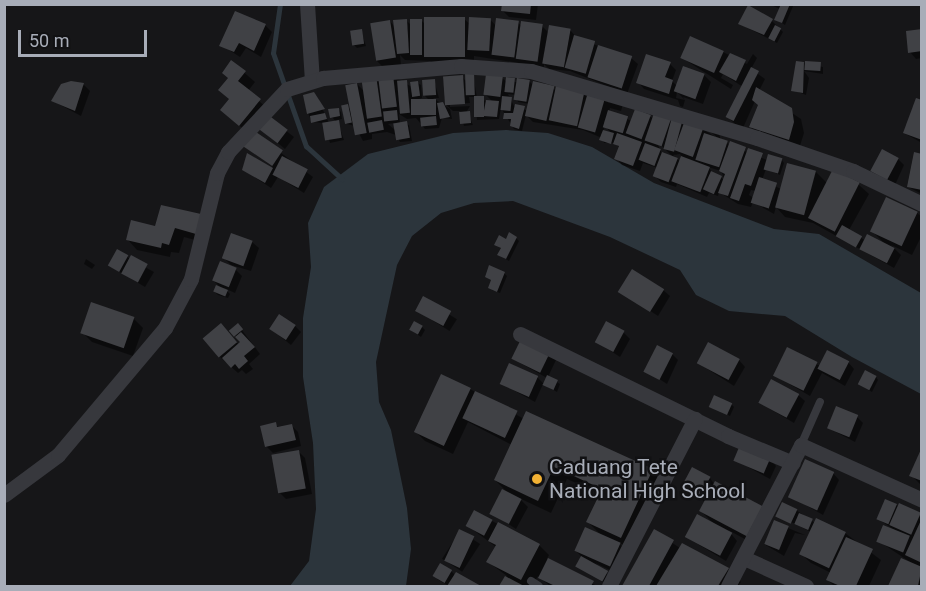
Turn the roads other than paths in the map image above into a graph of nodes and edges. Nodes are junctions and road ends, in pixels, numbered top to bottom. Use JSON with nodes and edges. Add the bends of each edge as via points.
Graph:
{"nodes":[{"id":1,"x":307,"y":4,"type":"edge"},
{"id":2,"x":312,"y":81,"type":"junction"},
{"id":3,"x":921,"y":204,"type":"edge"},
{"id":4,"x":520,"y":334,"type":"dead end"},
{"id":5,"x":820,"y":402,"type":"dead end"},
{"id":6,"x":695,"y":419,"type":"junction"},
{"id":7,"x":801,"y":445,"type":"junction"},
{"id":8,"x":793,"y":463,"type":"junction"},
{"id":9,"x":4,"y":495,"type":"edge"},
{"id":10,"x":921,"y":500,"type":"edge"},
{"id":11,"x":744,"y":558,"type":"junction"},
{"id":12,"x":531,"y":581,"type":"dead end"},
{"id":13,"x":539,"y":586,"type":"edge"},
{"id":14,"x":609,"y":586,"type":"edge"},
{"id":15,"x":728,"y":586,"type":"edge"},
{"id":16,"x":806,"y":586,"type":"edge"}],
"edges":[{"from":1,"to":2,"type":"street"},
{"from":2,"to":3,"type":"street","via":[[379,70],[461,66],[531,71],[650,103],[768,141],[853,171]]},
{"from":2,"to":9,"type":"street","via":[[287,89],[228,152],[217,173],[191,279],[165,328],[58,455]]},
{"from":4,"to":6,"type":"street"},
{"from":5,"to":7,"type":"lane"},
{"from":6,"to":8,"type":"street"},
{"from":6,"to":14,"type":"street"},
{"from":7,"to":8,"type":"street"},
{"from":7,"to":10,"type":"street"},
{"from":8,"to":11,"type":"street"},
{"from":11,"to":15,"type":"street"},
{"from":11,"to":16,"type":"street"},
{"from":12,"to":13,"type":"lane"}]}
